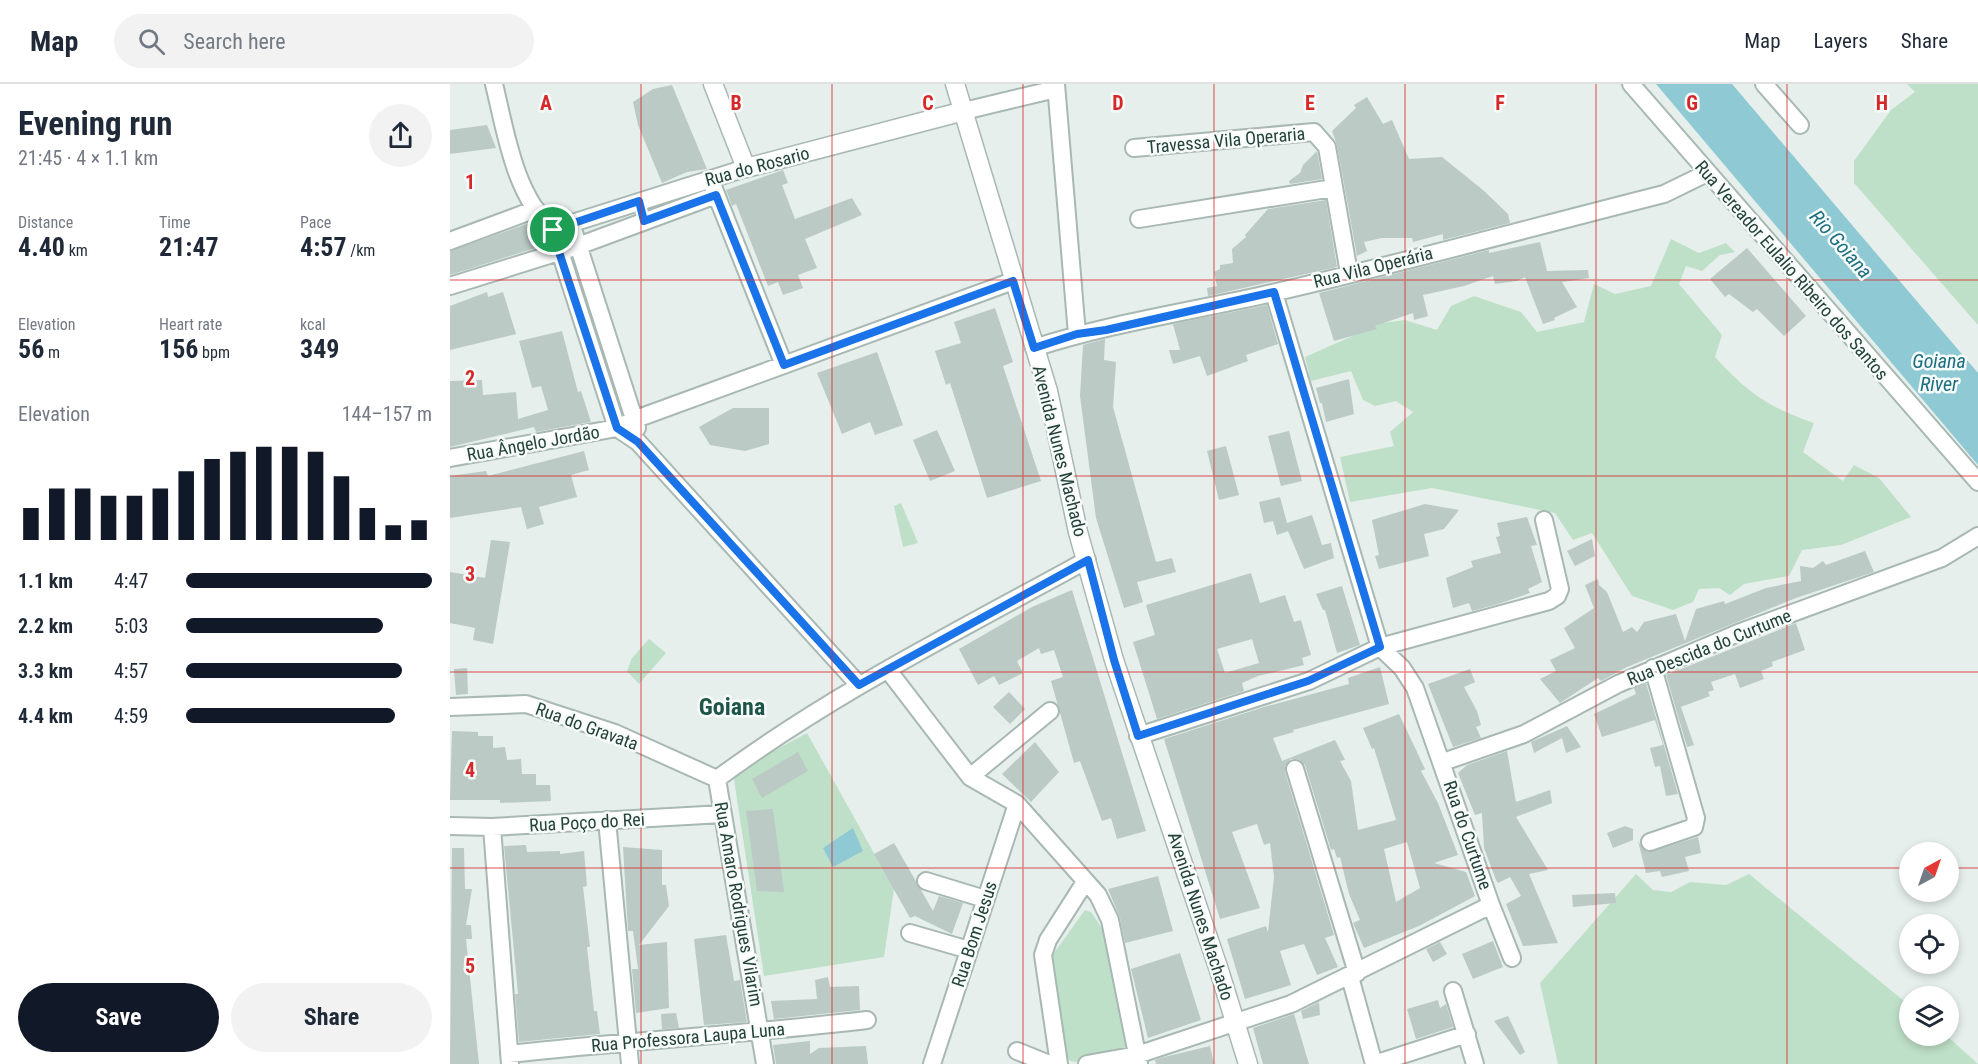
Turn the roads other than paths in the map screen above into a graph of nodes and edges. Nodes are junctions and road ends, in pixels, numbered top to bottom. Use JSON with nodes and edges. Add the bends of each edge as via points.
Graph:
{"nodes":[{"id":1,"x":494,"y":84,"type":"edge"},
{"id":2,"x":713,"y":84,"type":"edge"},
{"id":3,"x":955,"y":84,"type":"edge"},
{"id":4,"x":1631,"y":84,"type":"edge"},
{"id":5,"x":1764,"y":84,"type":"edge"},
{"id":6,"x":1056,"y":86,"type":"edge"},
{"id":7,"x":964,"y":111,"type":"junction"},
{"id":8,"x":1800,"y":125,"type":"dead end"},
{"id":9,"x":1134,"y":148,"type":"dead end"},
{"id":10,"x":746,"y":168,"type":"junction"},
{"id":11,"x":1707,"y":173,"type":"junction"},
{"id":12,"x":710,"y":178,"type":"junction"},
{"id":13,"x":1333,"y":188,"type":"junction"},
{"id":14,"x":716,"y":195,"type":"junction"},
{"id":15,"x":639,"y":201,"type":"junction"},
{"id":16,"x":536,"y":209,"type":"junction"},
{"id":17,"x":1139,"y":219,"type":"dead end"},
{"id":18,"x":644,"y":221,"type":"junction"},
{"id":19,"x":572,"y":224,"type":"junction"},
{"id":20,"x":553,"y":230,"type":"junction"},
{"id":21,"x":450,"y":241,"type":"edge"},
{"id":22,"x":578,"y":246,"type":"junction"},
{"id":23,"x":559,"y":252,"type":"junction"},
{"id":24,"x":1349,"y":273,"type":"junction"},
{"id":25,"x":1013,"y":281,"type":"junction"},
{"id":26,"x":450,"y":286,"type":"edge"},
{"id":27,"x":1274,"y":292,"type":"junction"},
{"id":28,"x":597,"y":301,"type":"junction"},
{"id":29,"x":579,"y":308,"type":"junction"},
{"id":30,"x":1077,"y":334,"type":"junction"},
{"id":31,"x":1034,"y":348,"type":"junction"},
{"id":32,"x":784,"y":365,"type":"junction"},
{"id":33,"x":636,"y":419,"type":"junction"},
{"id":34,"x":617,"y":428,"type":"junction"},
{"id":35,"x":638,"y":442,"type":"junction"},
{"id":36,"x":450,"y":458,"type":"edge"},
{"id":37,"x":1978,"y":482,"type":"edge"},
{"id":38,"x":1544,"y":520,"type":"dead end"},
{"id":39,"x":1978,"y":536,"type":"edge"},
{"id":40,"x":1088,"y":560,"type":"junction"},
{"id":41,"x":1380,"y":647,"type":"junction"},
{"id":42,"x":1653,"y":668,"type":"junction"},
{"id":43,"x":888,"y":670,"type":"junction"},
{"id":44,"x":859,"y":685,"type":"junction"},
{"id":45,"x":450,"y":706,"type":"edge"},
{"id":46,"x":1050,"y":711,"type":"dead end"},
{"id":47,"x":1138,"y":736,"type":"junction"},
{"id":48,"x":1443,"y":762,"type":"junction"},
{"id":49,"x":1294,"y":769,"type":"dead end"},
{"id":50,"x":970,"y":777,"type":"junction"},
{"id":51,"x":717,"y":779,"type":"junction"},
{"id":52,"x":1017,"y":804,"type":"junction"},
{"id":53,"x":723,"y":814,"type":"junction"},
{"id":54,"x":607,"y":820,"type":"junction"},
{"id":55,"x":450,"y":826,"type":"edge"},
{"id":56,"x":492,"y":827,"type":"junction"},
{"id":57,"x":1650,"y":842,"type":"dead end"},
{"id":58,"x":926,"y":880,"type":"dead end"},
{"id":59,"x":1085,"y":882,"type":"junction"},
{"id":60,"x":985,"y":899,"type":"junction"},
{"id":61,"x":1491,"y":905,"type":"junction"},
{"id":62,"x":910,"y":933,"type":"dead end"},
{"id":63,"x":969,"y":950,"type":"junction"},
{"id":64,"x":1512,"y":958,"type":"dead end"},
{"id":65,"x":1354,"y":975,"type":"junction"},
{"id":66,"x":1453,"y":992,"type":"dead end"},
{"id":67,"x":867,"y":1020,"type":"dead end"},
{"id":68,"x":1236,"y":1023,"type":"junction"},
{"id":69,"x":761,"y":1032,"type":"junction"},
{"id":70,"x":1467,"y":1034,"type":"junction"},
{"id":71,"x":627,"y":1041,"type":"junction"},
{"id":72,"x":1017,"y":1051,"type":"dead end"},
{"id":73,"x":510,"y":1059,"type":"edge"},
{"id":74,"x":1138,"y":1060,"type":"edge"},
{"id":75,"x":630,"y":1064,"type":"edge"},
{"id":76,"x":765,"y":1064,"type":"edge"},
{"id":77,"x":932,"y":1064,"type":"edge"},
{"id":78,"x":1048,"y":1064,"type":"edge"},
{"id":79,"x":1059,"y":1064,"type":"edge"},
{"id":80,"x":1087,"y":1064,"type":"edge"},
{"id":81,"x":1248,"y":1064,"type":"edge"},
{"id":82,"x":1374,"y":1064,"type":"edge"},
{"id":83,"x":1475,"y":1064,"type":"edge"}],
"edges":[{"from":1,"to":16,"type":"street","via":[[516,170]]},
{"from":2,"to":10,"type":"street"},
{"from":3,"to":7,"type":"street","name":"Avenida Nunes Machado"},
{"from":4,"to":11,"type":"street","name":"Rua Vereador Eulalio Ribeiro dos Santos"},
{"from":5,"to":8,"type":"street"},
{"from":6,"to":7,"type":"street"},
{"from":6,"to":30,"type":"street"},
{"from":7,"to":10,"type":"street","name":"Rua do Rosario"},
{"from":7,"to":25,"type":"street","name":"Avenida Nunes Machado"},
{"from":9,"to":13,"type":"street","name":"Travessa Vila Operaria","via":[[1314,132],[1327,147]]},
{"from":10,"to":12,"type":"street","name":"Rua do Rosario"},
{"from":11,"to":24,"type":"street","name":"Rua Vila Operária","via":[[1664,194]]},
{"from":11,"to":37,"type":"street","name":"Rua Vereador Eulalio Ribeiro dos Santos"},
{"from":12,"to":14,"type":"street"},
{"from":12,"to":15,"type":"street","name":"Rua do Rosario"},
{"from":13,"to":17,"type":"street"},
{"from":13,"to":24,"type":"street","name":"Travessa Vila Operaria"},
{"from":14,"to":18,"type":"street","name":"Rua do Rosario"},
{"from":14,"to":32,"type":"street"},
{"from":15,"to":18,"type":"street"},
{"from":15,"to":19,"type":"street","name":"Rua do Rosario"},
{"from":16,"to":20,"type":"street"},
{"from":16,"to":21,"type":"street"},
{"from":18,"to":22,"type":"street","name":"Rua do Rosario"},
{"from":19,"to":20,"type":"street","name":"Rua do Rosario"},
{"from":19,"to":22,"type":"street"},
{"from":20,"to":23,"type":"street"},
{"from":22,"to":23,"type":"street","name":"Rua do Rosario"},
{"from":22,"to":28,"type":"street"},
{"from":23,"to":26,"type":"street","name":"Rua do Rosario"},
{"from":23,"to":29,"type":"street"},
{"from":24,"to":27,"type":"street","name":"Rua Vila Operária"},
{"from":25,"to":31,"type":"street","name":"Avenida Nunes Machado"},
{"from":25,"to":32,"type":"street","name":"Rua Ângelo Jordão"},
{"from":27,"to":30,"type":"street","name":"Rua Vila Operária"},
{"from":27,"to":41,"type":"street"},
{"from":28,"to":29,"type":"street"},
{"from":28,"to":33,"type":"street"},
{"from":29,"to":34,"type":"street"},
{"from":30,"to":31,"type":"street","name":"Rua Vila Operária"},
{"from":31,"to":40,"type":"street","name":"Avenida Nunes Machado"},
{"from":32,"to":33,"type":"street","name":"Rua Ângelo Jordão"},
{"from":33,"to":34,"type":"street","name":"Rua Ângelo Jordão"},
{"from":33,"to":35,"type":"street"},
{"from":34,"to":35,"type":"street"},
{"from":34,"to":36,"type":"street","name":"Rua Ângelo Jordão"},
{"from":35,"to":44,"type":"street"},
{"from":38,"to":41,"type":"street","via":[[1560,589],[1557,596]]},
{"from":39,"to":42,"type":"street","name":"Rua Descida do Curtume","via":[[1942,558]]},
{"from":40,"to":43,"type":"street"},
{"from":40,"to":47,"type":"street","name":"Avenida Nunes Machado"},
{"from":41,"to":47,"type":"street","via":[[1308,681]]},
{"from":41,"to":48,"type":"street","name":"Rua do Curtume","via":[[1402,668],[1415,688]]},
{"from":42,"to":48,"type":"street","name":"Rua Descida do Curtume","via":[[1524,734]]},
{"from":42,"to":57,"type":"street","via":[[1696,818],[1694,827]]},
{"from":43,"to":44,"type":"street"},
{"from":43,"to":50,"type":"street"},
{"from":44,"to":51,"type":"street","via":[[764,744]]},
{"from":45,"to":51,"type":"street","name":"Rua do Gravata","via":[[526,704],[615,734]]},
{"from":46,"to":50,"type":"street"},
{"from":47,"to":68,"type":"street","name":"Avenida Nunes Machado"},
{"from":48,"to":61,"type":"street","name":"Rua do Curtume"},
{"from":49,"to":65,"type":"street"},
{"from":50,"to":52,"type":"street"},
{"from":51,"to":53,"type":"street","name":"Rua Amaro Rodrigues Vilarim"},
{"from":52,"to":59,"type":"street"},
{"from":52,"to":60,"type":"street","name":"Rua Bom Jesus"},
{"from":53,"to":54,"type":"street","name":"Rua Poço do Rei"},
{"from":53,"to":69,"type":"street","name":"Rua Amaro Rodrigues Vilarim"},
{"from":54,"to":56,"type":"street","name":"Rua Poço do Rei"},
{"from":54,"to":71,"type":"street"},
{"from":55,"to":56,"type":"street","name":"Rua Poço do Rei"},
{"from":56,"to":73,"type":"street"},
{"from":58,"to":60,"type":"street"},
{"from":59,"to":74,"type":"street","via":[[1098,896],[1110,920]]},
{"from":59,"to":79,"type":"street","via":[[1048,940],[1043,955]]},
{"from":60,"to":63,"type":"street","name":"Rua Bom Jesus"},
{"from":61,"to":64,"type":"street"},
{"from":61,"to":65,"type":"street","name":"Rua do Curtume"},
{"from":62,"to":63,"type":"street"},
{"from":63,"to":77,"type":"street","name":"Rua Bom Jesus"},
{"from":65,"to":68,"type":"street","name":"Rua do Curtume","via":[[1291,1004]]},
{"from":65,"to":82,"type":"street"},
{"from":66,"to":70,"type":"street"},
{"from":67,"to":69,"type":"street","name":"Rua Professora Laupa Luna"},
{"from":68,"to":74,"type":"street","name":"Rua do Curtume"},
{"from":68,"to":81,"type":"street","name":"Avenida Nunes Machado"},
{"from":69,"to":71,"type":"street","name":"Rua Professora Laupa Luna"},
{"from":69,"to":76,"type":"street","name":"Rua Amaro Rodrigues Vilarim"},
{"from":70,"to":82,"type":"street"},
{"from":70,"to":83,"type":"street"},
{"from":71,"to":73,"type":"street","name":"Rua Professora Laupa Luna"},
{"from":71,"to":75,"type":"street"},
{"from":72,"to":78,"type":"street"},
{"from":74,"to":80,"type":"street","name":"Rua do Curtume"}]}
